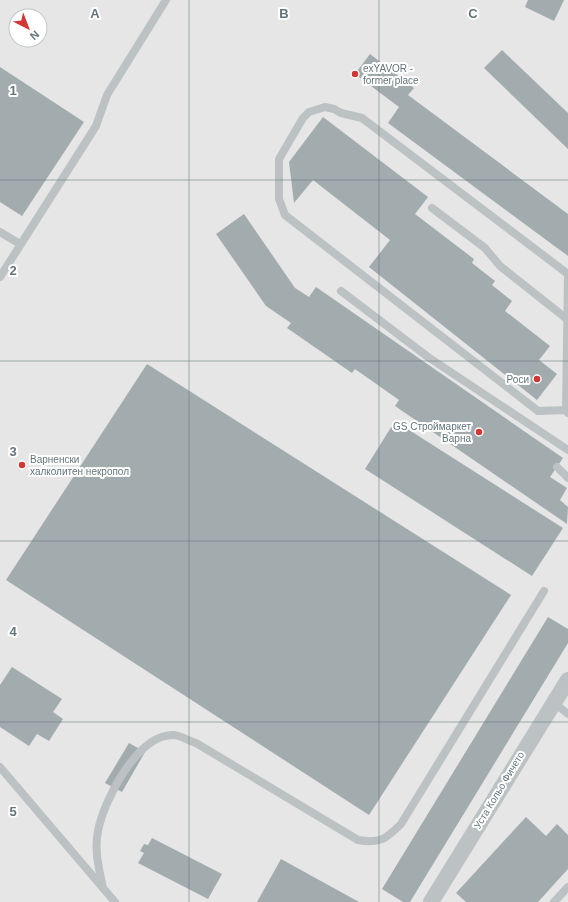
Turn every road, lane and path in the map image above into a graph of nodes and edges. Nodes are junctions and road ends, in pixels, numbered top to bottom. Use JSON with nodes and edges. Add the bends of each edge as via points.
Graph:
{"nodes":[{"id":1,"x":166,"y":0,"type":"edge"},
{"id":2,"x":432,"y":208,"type":"dead end"},
{"id":3,"x":0,"y":232,"type":"edge"},
{"id":4,"x":20,"y":244,"type":"junction"},
{"id":5,"x":0,"y":277,"type":"edge"},
{"id":6,"x":340,"y":291,"type":"dead end"},
{"id":7,"x":567,"y":319,"type":"edge"},
{"id":8,"x":567,"y":411,"type":"edge"},
{"id":9,"x":568,"y":450,"type":"edge"},
{"id":10,"x":557,"y":467,"type":"dead end"},
{"id":11,"x":568,"y":478,"type":"edge"},
{"id":12,"x":544,"y":591,"type":"dead end"},
{"id":13,"x":568,"y":680,"type":"edge"},
{"id":14,"x":552,"y":702,"type":"junction"},
{"id":15,"x":568,"y":714,"type":"edge"},
{"id":16,"x":0,"y":768,"type":"edge"},
{"id":17,"x":568,"y":887,"type":"edge"},
{"id":18,"x":103,"y":888,"type":"junction"},
{"id":19,"x":115,"y":902,"type":"edge"},
{"id":20,"x":431,"y":902,"type":"edge"},
{"id":21,"x":554,"y":902,"type":"edge"}],
"edges":[{"from":1,"to":4,"type":"lane","via":[[107,95],[96,126]]},
{"from":2,"to":7,"type":"lane","via":[[484,248],[500,266]]},
{"from":3,"to":4,"type":"lane"},
{"from":4,"to":5,"type":"lane"},
{"from":6,"to":9,"type":"lane","via":[[428,357]]},
{"from":7,"to":8,"type":"lane"},
{"from":7,"to":8,"type":"lane","via":[[568,274],[362,118],[325,107],[309,112],[303,118],[279,159],[279,199],[286,215],[538,411]]},
{"from":10,"to":11,"type":"lane"},
{"from":12,"to":18,"type":"lane","via":[[401,824],[386,839],[371,842],[358,840],[196,743],[173,735],[153,740],[136,754],[110,797],[98,831],[96,860]]},
{"from":13,"to":14,"type":"street","name":"Уста Кольо Фичето"},
{"from":14,"to":15,"type":"lane"},
{"from":14,"to":20,"type":"street","name":"Уста Кольо Фичето"},
{"from":16,"to":18,"type":"lane"},
{"from":17,"to":21,"type":"lane"},
{"from":18,"to":19,"type":"lane"}]}
